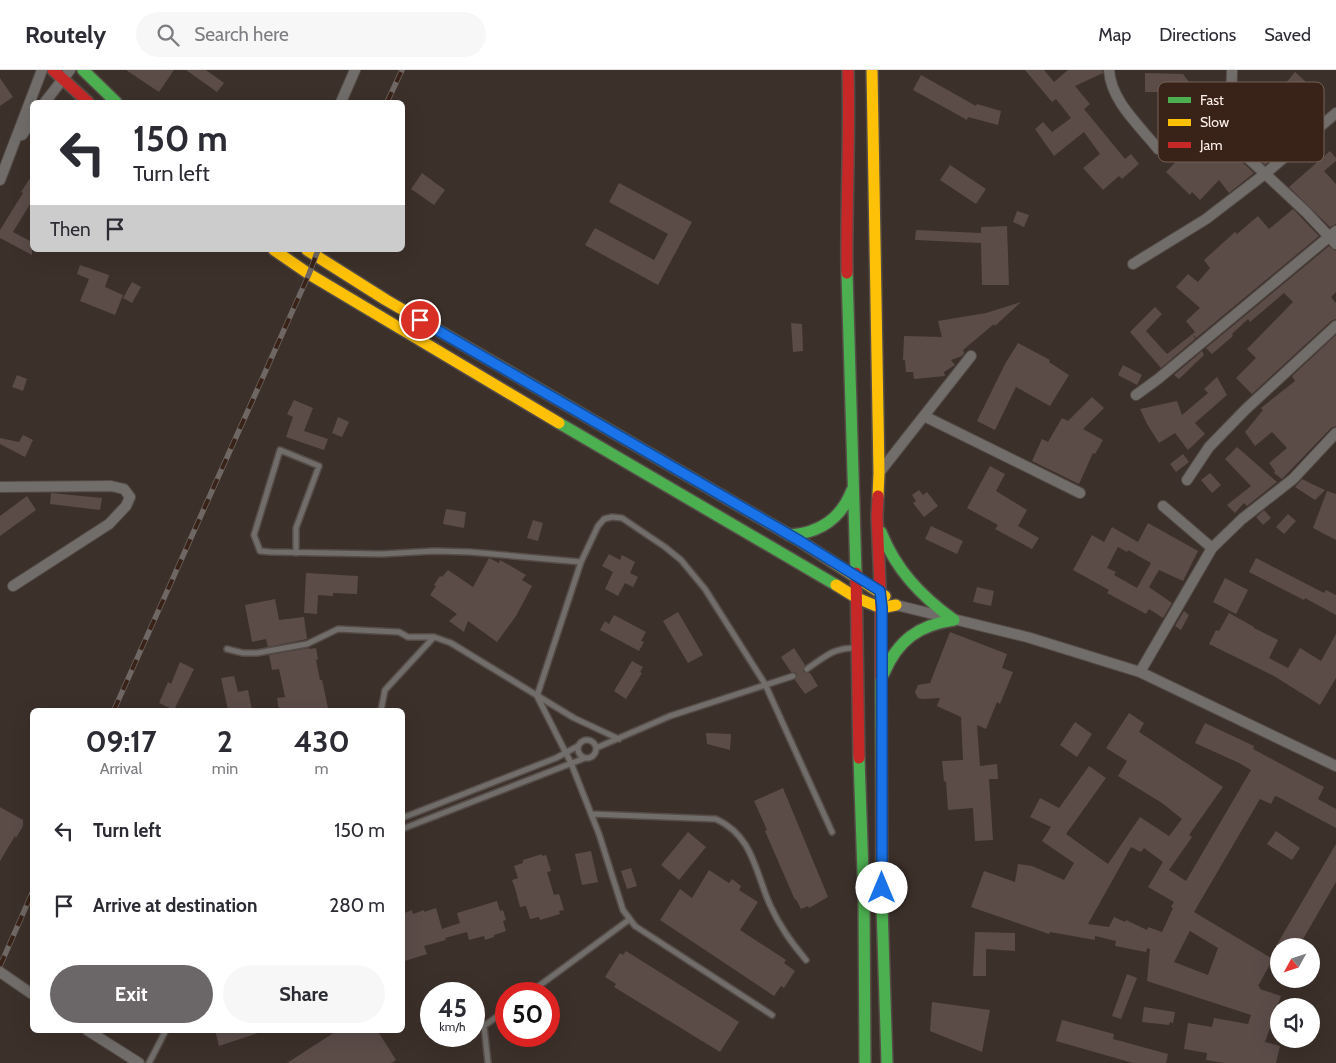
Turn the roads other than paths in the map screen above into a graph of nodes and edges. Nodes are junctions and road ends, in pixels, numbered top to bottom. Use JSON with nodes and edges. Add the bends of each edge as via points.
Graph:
{"nodes":[{"id":1,"x":42,"y":70,"type":"edge"},
{"id":2,"x":53,"y":70,"type":"edge"},
{"id":3,"x":70,"y":70,"type":"edge"},
{"id":4,"x":355,"y":70,"type":"edge"},
{"id":5,"x":848,"y":70,"type":"edge"},
{"id":6,"x":872,"y":70,"type":"edge"},
{"id":7,"x":1109,"y":70,"type":"edge"},
{"id":8,"x":88,"y":72,"type":"edge"},
{"id":9,"x":62,"y":79,"type":"junction"},
{"id":10,"x":31,"y":100,"type":"edge"},
{"id":11,"x":46,"y":100,"type":"edge"},
{"id":12,"x":86,"y":100,"type":"edge"},
{"id":13,"x":114,"y":100,"type":"edge"},
{"id":14,"x":342,"y":100,"type":"edge"},
{"id":15,"x":30,"y":102,"type":"edge"},
{"id":16,"x":1336,"y":113,"type":"edge"},
{"id":17,"x":1324,"y":123,"type":"edge"},
{"id":18,"x":30,"y":124,"type":"edge"},
{"id":19,"x":13,"y":148,"type":"junction"},
{"id":20,"x":1158,"y":149,"type":"edge"},
{"id":21,"x":1253,"y":162,"type":"edge"},
{"id":22,"x":1279,"y":162,"type":"edge"},
{"id":23,"x":1266,"y":173,"type":"junction"},
{"id":24,"x":0,"y":180,"type":"edge"},
{"id":25,"x":1334,"y":237,"type":"edge"},
{"id":26,"x":277,"y":252,"type":"edge"},
{"id":27,"x":309,"y":252,"type":"edge"},
{"id":28,"x":1133,"y":264,"type":"dead end"},
{"id":29,"x":1336,"y":326,"type":"edge"},
{"id":30,"x":972,"y":356,"type":"dead end"},
{"id":31,"x":1136,"y":395,"type":"dead end"},
{"id":32,"x":924,"y":416,"type":"junction"},
{"id":33,"x":1336,"y":433,"type":"edge"},
{"id":34,"x":879,"y":473,"type":"junction"},
{"id":35,"x":1187,"y":480,"type":"dead end"},
{"id":36,"x":853,"y":486,"type":"junction"},
{"id":37,"x":0,"y":487,"type":"edge"},
{"id":38,"x":1080,"y":493,"type":"dead end"},
{"id":39,"x":1163,"y":506,"type":"dead end"},
{"id":40,"x":877,"y":517,"type":"junction"},
{"id":41,"x":788,"y":535,"type":"junction"},
{"id":42,"x":1212,"y":548,"type":"junction"},
{"id":43,"x":296,"y":553,"type":"junction"},
{"id":44,"x":581,"y":562,"type":"junction"},
{"id":45,"x":856,"y":576,"type":"junction"},
{"id":46,"x":13,"y":586,"type":"dead end"},
{"id":47,"x":880,"y":591,"type":"junction"},
{"id":48,"x":857,"y":598,"type":"junction"},
{"id":49,"x":896,"y":605,"type":"junction"},
{"id":50,"x":881,"y":608,"type":"junction"},
{"id":51,"x":954,"y":620,"type":"junction"},
{"id":52,"x":434,"y":637,"type":"junction"},
{"id":53,"x":858,"y":648,"type":"junction"},
{"id":54,"x":227,"y":649,"type":"dead end"},
{"id":55,"x":807,"y":669,"type":"dead end"},
{"id":56,"x":1140,"y":672,"type":"junction"},
{"id":57,"x":793,"y":676,"type":"dead end"},
{"id":58,"x":765,"y":684,"type":"junction"},
{"id":59,"x":882,"y":687,"type":"junction"},
{"id":60,"x":537,"y":696,"type":"junction"},
{"id":61,"x":381,"y":708,"type":"edge"},
{"id":62,"x":619,"y":739,"type":"junction"},
{"id":63,"x":578,"y":746,"type":"junction"},
{"id":64,"x":596,"y":748,"type":"junction"},
{"id":65,"x":566,"y":753,"type":"junction"},
{"id":66,"x":585,"y":758,"type":"junction"},
{"id":67,"x":570,"y":764,"type":"junction"},
{"id":68,"x":1336,"y":766,"type":"edge"},
{"id":69,"x":591,"y":814,"type":"junction"},
{"id":70,"x":405,"y":817,"type":"edge"},
{"id":71,"x":405,"y":828,"type":"edge"},
{"id":72,"x":832,"y":832,"type":"dead end"},
{"id":73,"x":630,"y":919,"type":"junction"},
{"id":74,"x":806,"y":960,"type":"dead end"},
{"id":75,"x":0,"y":972,"type":"edge"},
{"id":76,"x":544,"y":982,"type":"edge"},
{"id":77,"x":30,"y":993,"type":"edge"},
{"id":78,"x":772,"y":1015,"type":"dead end"},
{"id":79,"x":495,"y":1018,"type":"edge"},
{"id":80,"x":91,"y":1033,"type":"edge"},
{"id":81,"x":164,"y":1033,"type":"edge"},
{"id":82,"x":139,"y":1063,"type":"edge"},
{"id":83,"x":149,"y":1063,"type":"edge"},
{"id":84,"x":488,"y":1063,"type":"edge"},
{"id":85,"x":865,"y":1063,"type":"edge"},
{"id":86,"x":887,"y":1063,"type":"edge"}],
"edges":[{"from":1,"to":10,"type":"street"},
{"from":2,"to":9,"type":"main road"},
{"from":3,"to":9,"type":"street"},
{"from":4,"to":14,"type":"street"},
{"from":5,"to":36,"type":"main road","via":[[846,216]]},
{"from":6,"to":34,"type":"main road"},
{"from":7,"to":20,"type":"street","via":[[1116,97]]},
{"from":8,"to":13,"type":"main road"},
{"from":9,"to":11,"type":"street"},
{"from":9,"to":12,"type":"main road"},
{"from":15,"to":19,"type":"street"},
{"from":16,"to":17,"type":"street"},
{"from":18,"to":19,"type":"street"},
{"from":19,"to":24,"type":"street"},
{"from":21,"to":23,"type":"street"},
{"from":22,"to":23,"type":"street"},
{"from":23,"to":25,"type":"street"},
{"from":23,"to":28,"type":"street","via":[[1206,219]]},
{"from":25,"to":31,"type":"street"},
{"from":26,"to":48,"type":"main road","via":[[317,279]]},
{"from":27,"to":41,"type":"main road"},
{"from":29,"to":35,"type":"street","via":[[1209,447]]},
{"from":30,"to":32,"type":"street"},
{"from":32,"to":34,"type":"street"},
{"from":32,"to":38,"type":"street"},
{"from":33,"to":42,"type":"street","via":[[1293,478]]},
{"from":34,"to":40,"type":"main road"},
{"from":36,"to":41,"type":"main road","via":[[846,505],[832,521],[807,534]]},
{"from":36,"to":45,"type":"main road"},
{"from":37,"to":46,"type":"street","via":[[111,486],[124,489],[130,497],[109,524]]},
{"from":39,"to":42,"type":"street"},
{"from":40,"to":47,"type":"main road"},
{"from":40,"to":51,"type":"main road","via":[[887,547],[906,577],[927,600]]},
{"from":41,"to":45,"type":"main road"},
{"from":42,"to":56,"type":"street"},
{"from":43,"to":43,"type":"lane","via":[[296,528],[320,466],[280,450],[254,536],[260,551]]},
{"from":43,"to":44,"type":"lane","via":[[470,552]]},
{"from":44,"to":58,"type":"lane","via":[[598,526],[612,516],[622,518],[681,560],[705,589]]},
{"from":44,"to":60,"type":"lane"},
{"from":45,"to":47,"type":"main road"},
{"from":45,"to":48,"type":"main road"},
{"from":47,"to":49,"type":"main road"},
{"from":47,"to":50,"type":"main road"},
{"from":48,"to":50,"type":"main road"},
{"from":48,"to":53,"type":"main road"},
{"from":49,"to":50,"type":"main road"},
{"from":49,"to":51,"type":"street"},
{"from":50,"to":59,"type":"main road"},
{"from":51,"to":56,"type":"street","via":[[1027,637]]},
{"from":51,"to":59,"type":"main road","via":[[924,627],[907,638],[892,655]]},
{"from":52,"to":54,"type":"lane","via":[[338,629],[307,644],[257,653]]},
{"from":52,"to":60,"type":"lane","via":[[451,643]]},
{"from":52,"to":61,"type":"lane","via":[[385,690]]},
{"from":53,"to":55,"type":"lane","via":[[835,650]]},
{"from":53,"to":85,"type":"main road"},
{"from":56,"to":68,"type":"street"},
{"from":57,"to":58,"type":"lane"},
{"from":58,"to":62,"type":"lane","via":[[670,716]]},
{"from":58,"to":72,"type":"lane"},
{"from":59,"to":86,"type":"main road","via":[[882,906]]},
{"from":60,"to":62,"type":"lane"},
{"from":60,"to":65,"type":"lane"},
{"from":62,"to":64,"type":"lane"},
{"from":63,"to":64,"type":"lane","via":[[586,740]]},
{"from":63,"to":65,"type":"lane"},
{"from":63,"to":66,"type":"lane","via":[[579,753]]},
{"from":64,"to":66,"type":"lane","via":[[593,756]]},
{"from":65,"to":67,"type":"lane"},
{"from":65,"to":70,"type":"lane"},
{"from":66,"to":67,"type":"lane"},
{"from":67,"to":69,"type":"lane"},
{"from":67,"to":71,"type":"lane"},
{"from":69,"to":73,"type":"lane","via":[[623,910]]},
{"from":69,"to":74,"type":"lane","via":[[716,819],[726,824],[740,835],[784,933]]},
{"from":73,"to":76,"type":"lane"},
{"from":73,"to":78,"type":"lane","via":[[635,926]]},
{"from":75,"to":77,"type":"street"},
{"from":79,"to":84,"type":"lane","via":[[484,1026]]},
{"from":80,"to":82,"type":"street"},
{"from":81,"to":83,"type":"lane"}]}
